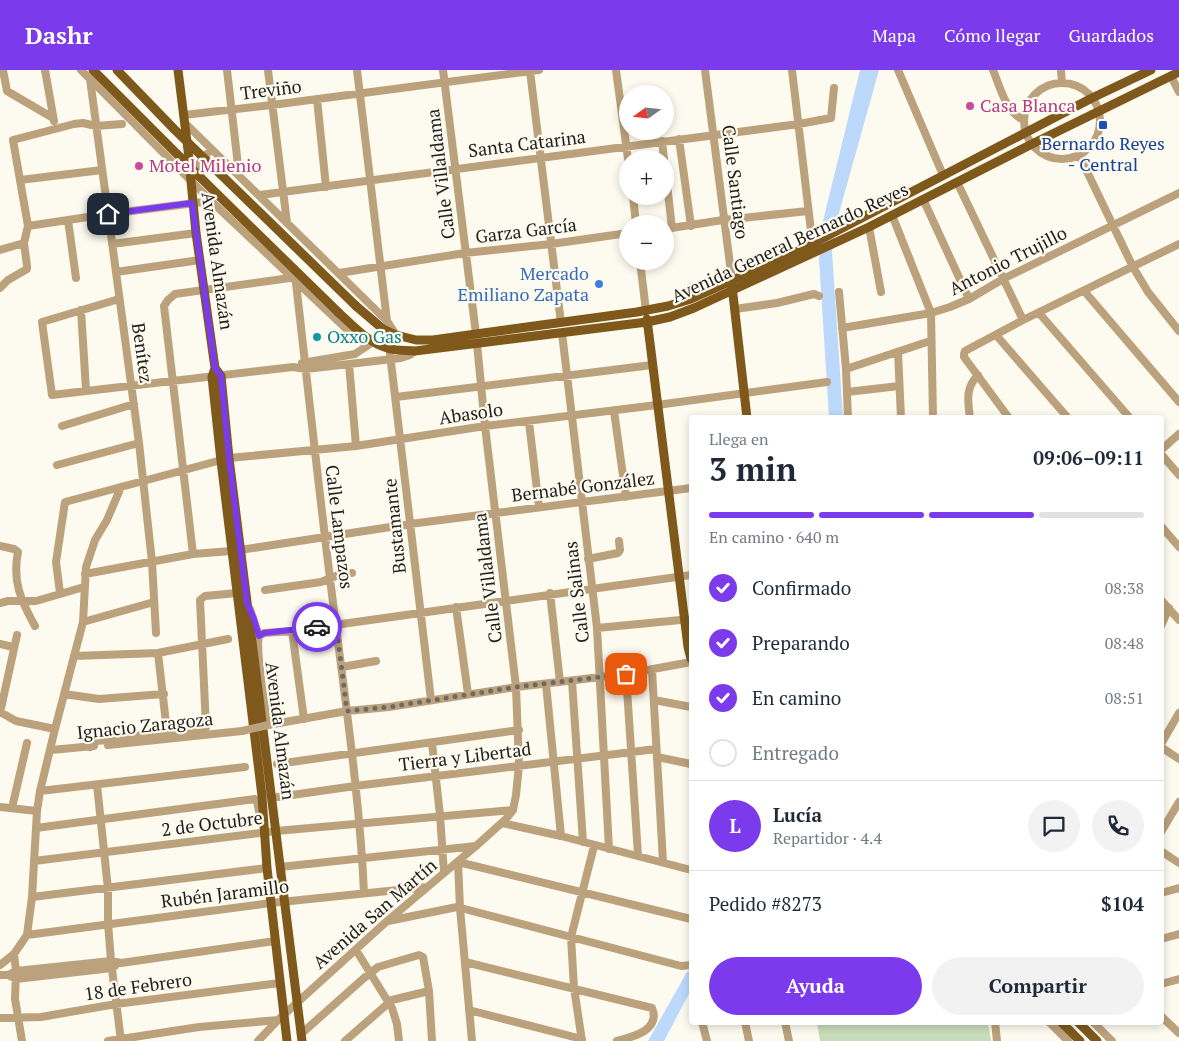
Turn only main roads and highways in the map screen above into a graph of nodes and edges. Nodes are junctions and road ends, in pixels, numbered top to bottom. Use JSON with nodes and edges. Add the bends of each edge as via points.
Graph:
{"nodes":[{"id":1,"x":117,"y":70,"type":"edge"},
{"id":2,"x":178,"y":70,"type":"edge"},
{"id":3,"x":1151,"y":70,"type":"edge"},
{"id":4,"x":91,"y":74,"type":"edge"},
{"id":5,"x":1175,"y":74,"type":"edge"},
{"id":6,"x":732,"y":280,"type":"junction"},
{"id":7,"x":733,"y":290,"type":"junction"},
{"id":8,"x":646,"y":311,"type":"junction"},
{"id":9,"x":647,"y":322,"type":"junction"},
{"id":10,"x":477,"y":339,"type":"junction"},
{"id":11,"x":747,"y":415,"type":"edge"},
{"id":12,"x":236,"y":550,"type":"junction"},
{"id":13,"x":688,"y":619,"type":"edge"},
{"id":14,"x":689,"y":651,"type":"edge"},
{"id":15,"x":1064,"y":1025,"type":"edge"},
{"id":16,"x":1081,"y":1025,"type":"edge"},
{"id":17,"x":301,"y":1037,"type":"edge"},
{"id":18,"x":287,"y":1041,"type":"edge"},
{"id":19,"x":1080,"y":1041,"type":"edge"},
{"id":20,"x":1097,"y":1041,"type":"edge"}],
"edges":[{"from":1,"to":10,"type":"main road","name":"Avenida General Bernardo Reyes","bridge":true,"via":[[382,329],[404,338]]},
{"from":2,"to":12,"type":"main road","name":"Avenida Almazán"},
{"from":3,"to":6,"type":"main road","name":"Avenida General Bernardo Reyes","via":[[804,248]]},
{"from":4,"to":10,"type":"main road","name":"Avenida General Bernardo Reyes","bridge":true,"via":[[339,313],[390,354]]},
{"from":5,"to":7,"type":"main road","name":"Avenida General Bernardo Reyes","via":[[869,227]]},
{"from":6,"to":7,"type":"main road","name":"Calle Santiago"},
{"from":6,"to":8,"type":"main road","name":"Avenida General Bernardo Reyes","via":[[682,302]]},
{"from":7,"to":9,"type":"main road","name":"Avenida General Bernardo Reyes","via":[[670,317]]},
{"from":7,"to":11,"type":"main road","name":"Calle Santiago"},
{"from":8,"to":9,"type":"main road"},
{"from":8,"to":10,"type":"main road","name":"Avenida General Bernardo Reyes"},
{"from":9,"to":10,"type":"main road","name":"Avenida General Bernardo Reyes"},
{"from":9,"to":13,"type":"main road"},
{"from":12,"to":17,"type":"main road","name":"Avenida Almazán","via":[[247,603]]},
{"from":12,"to":18,"type":"main road","name":"Avenida Almazán","via":[[237,593],[261,787],[281,1017]]},
{"from":13,"to":14,"type":"main road"},
{"from":15,"to":19,"type":"main road"},
{"from":16,"to":20,"type":"main road"}]}
